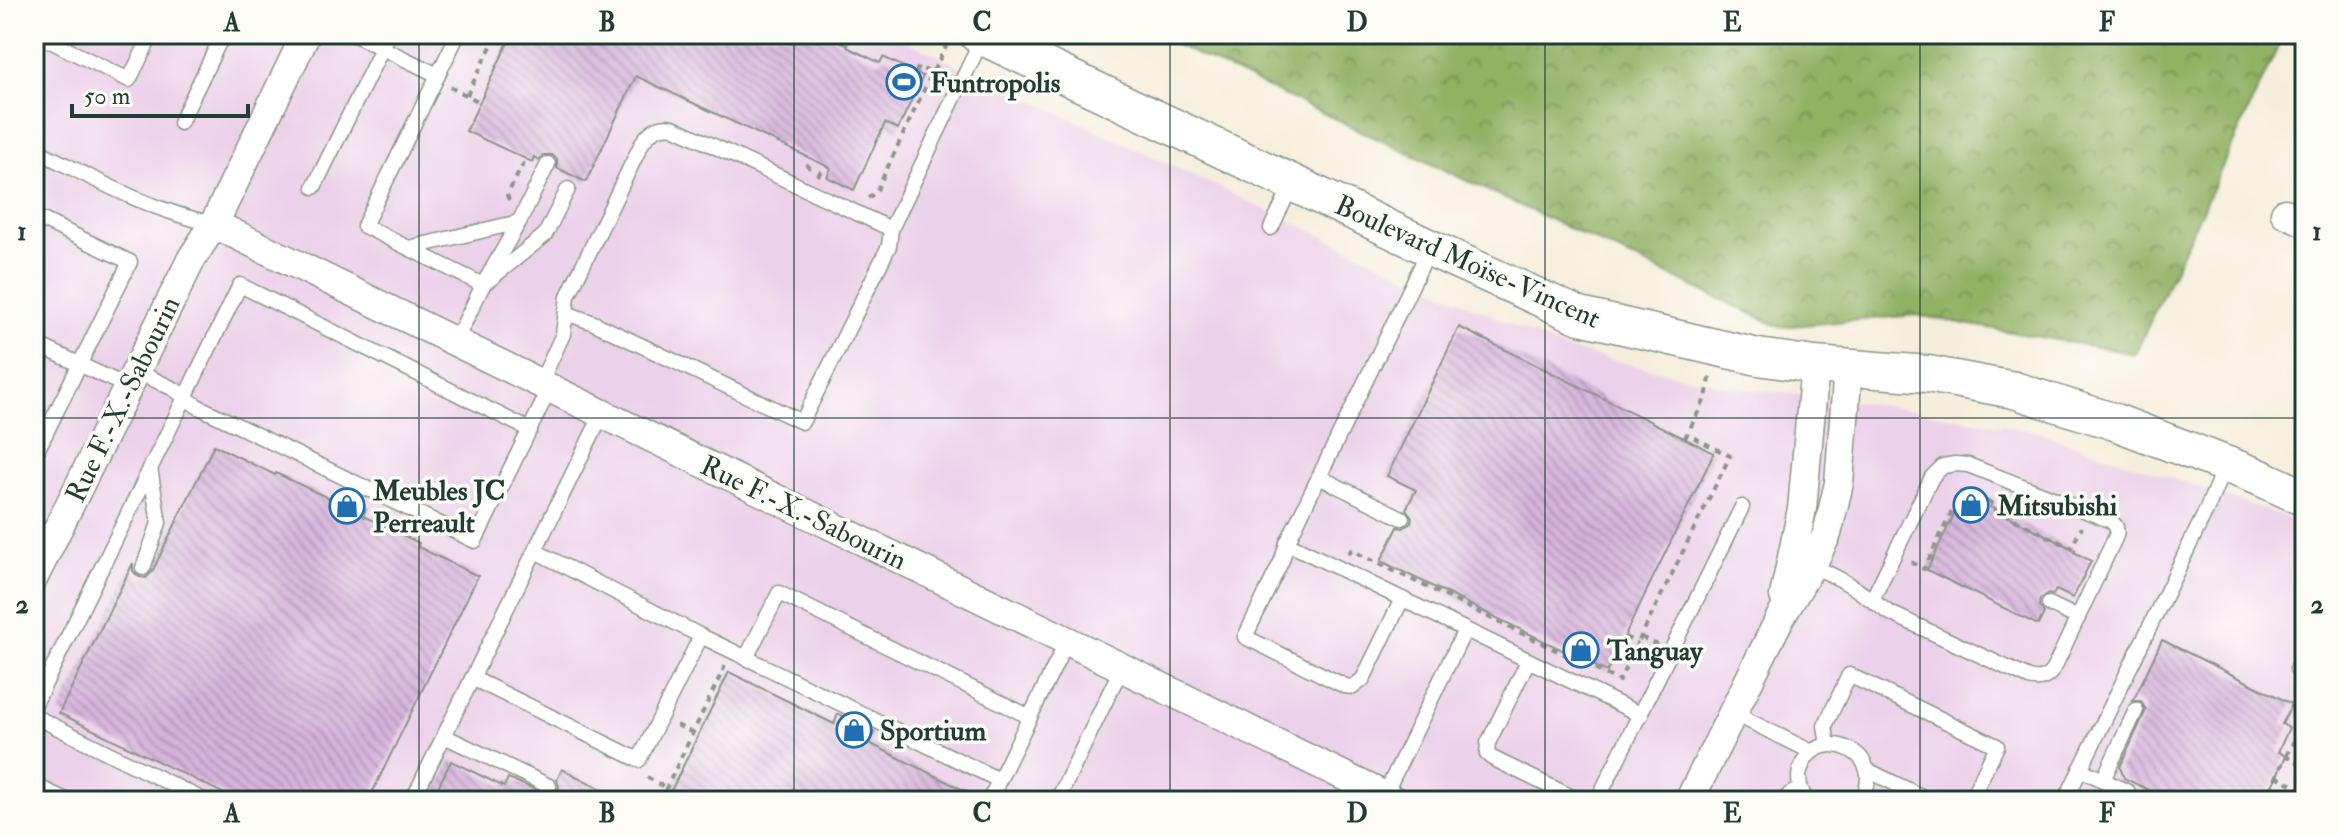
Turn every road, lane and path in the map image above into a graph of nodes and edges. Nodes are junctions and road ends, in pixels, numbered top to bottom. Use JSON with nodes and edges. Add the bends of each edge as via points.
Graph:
{"nodes":[{"id":1,"x":36,"y":34,"type":"edge"},
{"id":2,"x":152,"y":34,"type":"edge"},
{"id":3,"x":223,"y":34,"type":"edge"},
{"id":4,"x":306,"y":34,"type":"edge"},
{"id":5,"x":353,"y":34,"type":"edge"},
{"id":6,"x":389,"y":34,"type":"edge"},
{"id":7,"x":458,"y":34,"type":"edge"},
{"id":8,"x":497,"y":34,"type":"edge"},
{"id":9,"x":919,"y":34,"type":"edge"},
{"id":10,"x":969,"y":39,"type":"edge"},
{"id":11,"x":382,"y":48,"type":"junction"},
{"id":12,"x":916,"y":73,"type":"dead end"},
{"id":13,"x":932,"y":73,"type":"junction"},
{"id":14,"x":442,"y":80,"type":"junction"},
{"id":15,"x":467,"y":95,"type":"junction"},
{"id":16,"x":480,"y":102,"type":"dead end"},
{"id":17,"x":180,"y":123,"type":"dead end"},
{"id":18,"x":34,"y":149,"type":"edge"},
{"id":19,"x":526,"y":159,"type":"dead end"},
{"id":20,"x":548,"y":164,"type":"dead end"},
{"id":21,"x":806,"y":164,"type":"dead end"},
{"id":22,"x":824,"y":165,"type":"dead end"},
{"id":23,"x":1293,"y":183,"type":"junction"},
{"id":24,"x":314,"y":187,"type":"dead end"},
{"id":25,"x":568,"y":189,"type":"dead end"},
{"id":26,"x":507,"y":195,"type":"dead end"},
{"id":27,"x":860,"y":195,"type":"dead end"},
{"id":28,"x":34,"y":216,"type":"edge"},
{"id":29,"x":519,"y":222,"type":"junction"},
{"id":30,"x":214,"y":224,"type":"junction"},
{"id":31,"x":1271,"y":228,"type":"dead end"},
{"id":32,"x":891,"y":229,"type":"junction"},
{"id":33,"x":409,"y":248,"type":"junction"},
{"id":34,"x":1430,"y":248,"type":"junction"},
{"id":35,"x":483,"y":285,"type":"junction"},
{"id":36,"x":566,"y":313,"type":"junction"},
{"id":37,"x":455,"y":342,"type":"junction"},
{"id":38,"x":34,"y":343,"type":"edge"},
{"id":39,"x":1713,"y":362,"type":"dead end"},
{"id":40,"x":79,"y":364,"type":"junction"},
{"id":41,"x":1832,"y":366,"type":"junction"},
{"id":42,"x":132,"y":379,"type":"junction"},
{"id":43,"x":545,"y":386,"type":"junction"},
{"id":44,"x":184,"y":397,"type":"junction"},
{"id":45,"x":602,"y":414,"type":"junction"},
{"id":46,"x":530,"y":430,"type":"junction"},
{"id":47,"x":34,"y":457,"type":"edge"},
{"id":48,"x":2225,"y":465,"type":"junction"},
{"id":49,"x":150,"y":468,"type":"junction"},
{"id":50,"x":1319,"y":477,"type":"junction"},
{"id":51,"x":2305,"y":498,"type":"edge"},
{"id":52,"x":1742,"y":507,"type":"dead end"},
{"id":53,"x":1402,"y":518,"type":"dead end"},
{"id":54,"x":2082,"y":526,"type":"dead end"},
{"id":55,"x":1287,"y":543,"type":"junction"},
{"id":56,"x":1351,"y":550,"type":"dead end"},
{"id":57,"x":535,"y":551,"type":"junction"},
{"id":58,"x":1905,"y":559,"type":"dead end"},
{"id":59,"x":1802,"y":563,"type":"junction"},
{"id":60,"x":143,"y":568,"type":"dead end"},
{"id":61,"x":34,"y":577,"type":"edge"},
{"id":62,"x":1402,"y":599,"type":"junction"},
{"id":63,"x":1872,"y":600,"type":"junction"},
{"id":64,"x":2049,"y":604,"type":"dead end"},
{"id":65,"x":2078,"y":618,"type":"junction"},
{"id":66,"x":1465,"y":630,"type":"junction"},
{"id":67,"x":701,"y":636,"type":"junction"},
{"id":68,"x":1625,"y":637,"type":"dead end"},
{"id":69,"x":1067,"y":641,"type":"junction"},
{"id":70,"x":1638,"y":644,"type":"junction"},
{"id":71,"x":746,"y":658,"type":"junction"},
{"id":72,"x":1528,"y":661,"type":"junction"},
{"id":73,"x":726,"y":663,"type":"dead end"},
{"id":74,"x":1122,"y":667,"type":"junction"},
{"id":75,"x":472,"y":678,"type":"junction"},
{"id":76,"x":34,"y":706,"type":"edge"},
{"id":77,"x":2136,"y":710,"type":"dead end"},
{"id":78,"x":1733,"y":713,"type":"junction"},
{"id":79,"x":1641,"y":715,"type":"junction"},
{"id":80,"x":34,"y":716,"type":"edge"},
{"id":81,"x":1030,"y":717,"type":"junction"},
{"id":82,"x":444,"y":736,"type":"junction"},
{"id":83,"x":1828,"y":745,"type":"junction"},
{"id":84,"x":1812,"y":752,"type":"junction"},
{"id":85,"x":2305,"y":766,"type":"edge"},
{"id":86,"x":2080,"y":769,"type":"junction"},
{"id":87,"x":1867,"y":770,"type":"junction"},
{"id":88,"x":2276,"y":776,"type":"junction"},
{"id":89,"x":999,"y":780,"type":"junction"},
{"id":90,"x":2103,"y":780,"type":"junction"},
{"id":91,"x":34,"y":785,"type":"edge"},
{"id":92,"x":549,"y":786,"type":"dead end"},
{"id":93,"x":2305,"y":791,"type":"edge"},
{"id":94,"x":1804,"y":795,"type":"edge"},
{"id":95,"x":1389,"y":798,"type":"edge"},
{"id":96,"x":68,"y":801,"type":"edge"},
{"id":97,"x":205,"y":801,"type":"edge"},
{"id":98,"x":412,"y":801,"type":"edge"},
{"id":99,"x":660,"y":801,"type":"edge"},
{"id":100,"x":989,"y":801,"type":"edge"},
{"id":101,"x":1057,"y":801,"type":"edge"},
{"id":102,"x":1580,"y":801,"type":"edge"},
{"id":103,"x":1597,"y":801,"type":"edge"},
{"id":104,"x":1689,"y":801,"type":"edge"},
{"id":105,"x":1784,"y":801,"type":"edge"},
{"id":106,"x":1860,"y":801,"type":"edge"},
{"id":107,"x":1931,"y":801,"type":"edge"},
{"id":108,"x":1970,"y":801,"type":"edge"},
{"id":109,"x":2065,"y":801,"type":"edge"},
{"id":110,"x":2123,"y":801,"type":"edge"},
{"id":111,"x":2265,"y":801,"type":"edge"}],
"edges":[{"from":1,"to":2,"type":"lane","via":[[129,80]]},
{"from":3,"to":17,"type":"lane"},
{"from":4,"to":30,"type":"street","name":"Rue F.-X.-Sabourin"},
{"from":5,"to":11,"type":"lane"},
{"from":6,"to":11,"type":"lane"},
{"from":7,"to":14,"type":"lane"},
{"from":8,"to":15,"type":"path"},
{"from":9,"to":10,"type":"path"},
{"from":10,"to":13,"type":"path"},
{"from":10,"to":23,"type":"street","name":"Boulevard Moïse-Vincent"},
{"from":10,"to":32,"type":"lane"},
{"from":11,"to":14,"type":"lane"},
{"from":11,"to":24,"type":"lane"},
{"from":12,"to":13,"type":"path","via":[[918,67]]},
{"from":13,"to":27,"type":"path","via":[[876,192]]},
{"from":14,"to":15,"type":"path"},
{"from":14,"to":33,"type":"lane","via":[[364,226]]},
{"from":15,"to":16,"type":"path"},
{"from":18,"to":30,"type":"lane","via":[[156,208]]},
{"from":19,"to":26,"type":"path"},
{"from":20,"to":29,"type":"lane"},
{"from":21,"to":22,"type":"path","via":[[820,177]]},
{"from":23,"to":31,"type":"lane"},
{"from":23,"to":34,"type":"street","name":"Boulevard Moïse-Vincent"},
{"from":25,"to":35,"type":"lane","via":[[545,235]]},
{"from":28,"to":40,"type":"lane","via":[[130,262]]},
{"from":29,"to":33,"type":"lane"},
{"from":29,"to":35,"type":"lane"},
{"from":30,"to":37,"type":"street","name":"Rue F.-X.-Sabourin"},
{"from":30,"to":42,"type":"street","name":"Rue F.-X.-Sabourin"},
{"from":32,"to":36,"type":"lane","via":[[673,127],[659,127],[642,143],[568,296]]},
{"from":32,"to":36,"type":"lane","via":[[889,246],[802,422]]},
{"from":33,"to":35,"type":"lane"},
{"from":34,"to":41,"type":"street","name":"Boulevard Moïse-Vincent","via":[[1580,316],[1725,351]]},
{"from":34,"to":50,"type":"lane"},
{"from":35,"to":37,"type":"lane"},
{"from":36,"to":43,"type":"lane"},
{"from":37,"to":43,"type":"street","name":"Rue F.-X.-Sabourin"},
{"from":38,"to":40,"type":"lane"},
{"from":39,"to":70,"type":"path","via":[[1706,397],[1686,436],[1730,456]]},
{"from":40,"to":42,"type":"lane"},
{"from":40,"to":47,"type":"lane"},
{"from":41,"to":48,"type":"street","name":"Boulevard Moïse-Vincent","via":[[1928,374],[2014,390]]},
{"from":41,"to":59,"type":"street","via":[[1837,499],[1827,534]]},
{"from":42,"to":44,"type":"lane","via":[[174,389]]},
{"from":42,"to":61,"type":"street","name":"Rue F.-X.-Sabourin"},
{"from":43,"to":45,"type":"street","name":"Rue F.-X.-Sabourin"},
{"from":43,"to":46,"type":"lane"},
{"from":44,"to":46,"type":"lane","via":[[475,541]]},
{"from":44,"to":46,"type":"lane","via":[[240,285]]},
{"from":44,"to":49,"type":"lane"},
{"from":45,"to":57,"type":"lane"},
{"from":45,"to":69,"type":"street","name":"Rue F.-X.-Sabourin"},
{"from":48,"to":51,"type":"street","name":"Boulevard Moïse-Vincent"},
{"from":48,"to":86,"type":"lane"},
{"from":49,"to":60,"type":"lane","via":[[159,523]]},
{"from":49,"to":76,"type":"lane"},
{"from":50,"to":53,"type":"lane"},
{"from":50,"to":55,"type":"lane"},
{"from":52,"to":79,"type":"lane"},
{"from":54,"to":58,"type":"path","via":[[2071,548],[1963,489],[1924,569]]},
{"from":55,"to":62,"type":"lane"},
{"from":55,"to":62,"type":"lane","via":[[1245,637],[1345,686],[1363,679]]},
{"from":56,"to":70,"type":"path","via":[[1619,681]]},
{"from":57,"to":67,"type":"lane"},
{"from":57,"to":75,"type":"lane"},
{"from":59,"to":63,"type":"lane","via":[[1849,583]]},
{"from":59,"to":78,"type":"street"},
{"from":62,"to":66,"type":"lane"},
{"from":63,"to":65,"type":"lane","via":[[2034,680],[2051,673]]},
{"from":63,"to":65,"type":"lane","via":[[1932,477],[1943,466],[1955,464],[1979,468],[2115,525],[2116,536]]},
{"from":64,"to":65,"type":"lane"},
{"from":66,"to":72,"type":"lane"},
{"from":66,"to":95,"type":"lane"},
{"from":67,"to":71,"type":"lane"},
{"from":67,"to":75,"type":"lane","via":[[639,760]]},
{"from":68,"to":70,"type":"path"},
{"from":69,"to":74,"type":"street","name":"Rue F.-X.-Sabourin"},
{"from":69,"to":81,"type":"lane"},
{"from":71,"to":81,"type":"lane","via":[[779,593]]},
{"from":71,"to":89,"type":"lane"},
{"from":72,"to":79,"type":"lane"},
{"from":72,"to":102,"type":"lane","via":[[1487,754]]},
{"from":73,"to":99,"type":"path"},
{"from":74,"to":95,"type":"street","name":"Rue F.-X.-Sabourin"},
{"from":74,"to":101,"type":"lane"},
{"from":75,"to":82,"type":"lane"},
{"from":77,"to":90,"type":"lane"},
{"from":78,"to":84,"type":"lane"},
{"from":78,"to":104,"type":"street"},
{"from":79,"to":103,"type":"lane"},
{"from":80,"to":97,"type":"lane"},
{"from":81,"to":89,"type":"lane"},
{"from":82,"to":92,"type":"lane"},
{"from":82,"to":98,"type":"lane"},
{"from":83,"to":84,"type":"lane"},
{"from":83,"to":87,"type":"lane","via":[[1849,749]]},
{"from":83,"to":108,"type":"lane","via":[[1825,726],[1849,675],[1997,746]]},
{"from":84,"to":94,"type":"lane","via":[[1800,771]]},
{"from":85,"to":88,"type":"path","via":[[2286,756]]},
{"from":86,"to":90,"type":"lane"},
{"from":86,"to":109,"type":"lane"},
{"from":87,"to":106,"type":"lane"},
{"from":87,"to":107,"type":"lane"},
{"from":88,"to":93,"type":"path"},
{"from":88,"to":111,"type":"path"},
{"from":89,"to":100,"type":"lane"},
{"from":90,"to":110,"type":"lane","via":[[2128,792]]},
{"from":91,"to":96,"type":"lane"},
{"from":94,"to":105,"type":"lane","via":[[1789,795]]}]}
